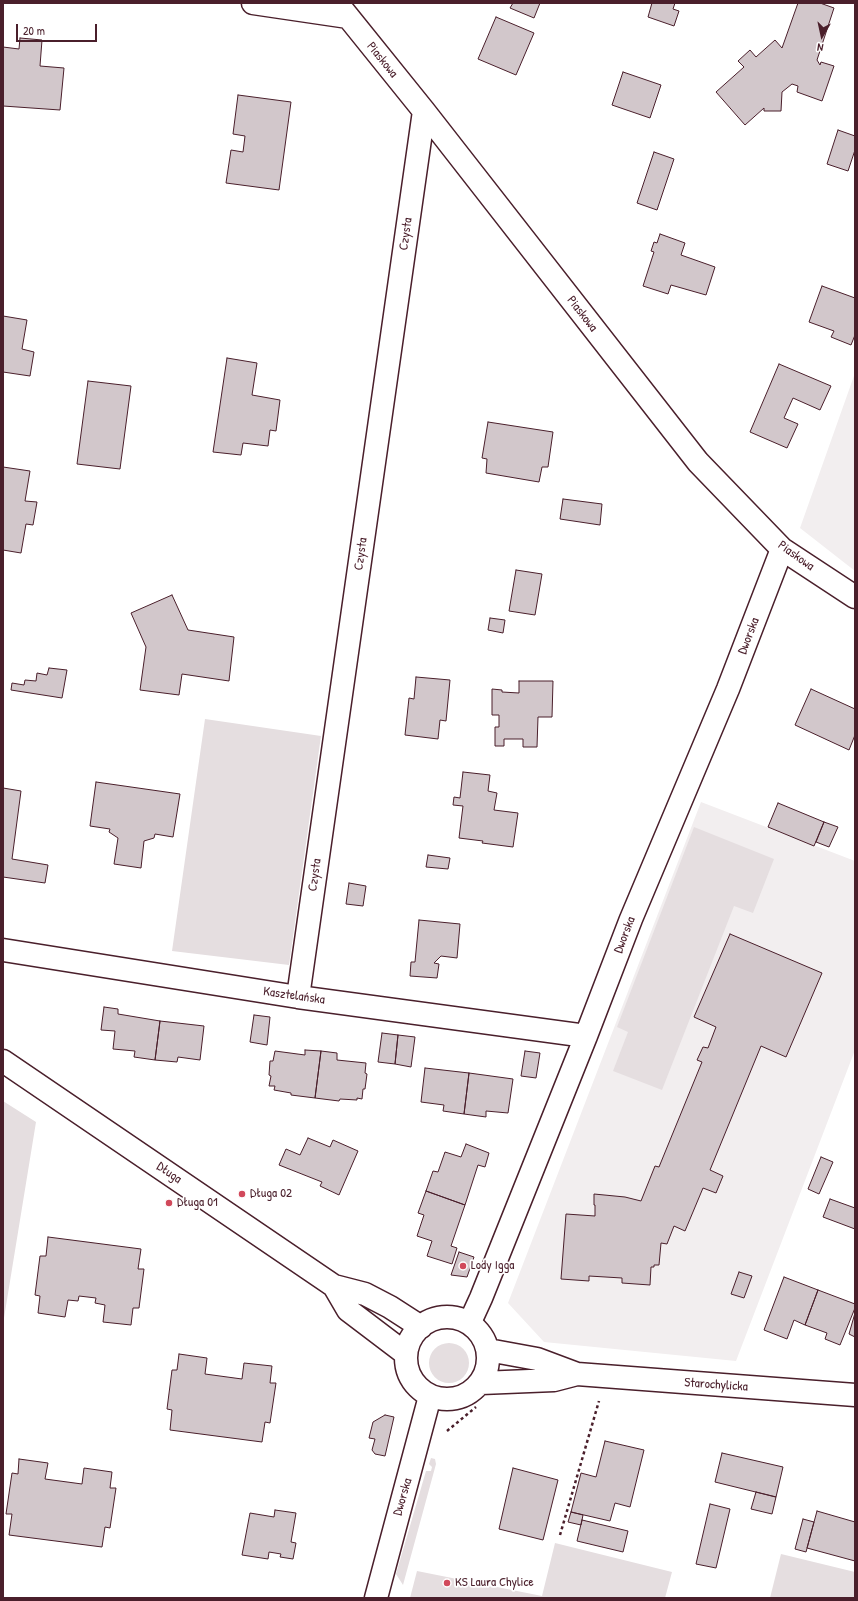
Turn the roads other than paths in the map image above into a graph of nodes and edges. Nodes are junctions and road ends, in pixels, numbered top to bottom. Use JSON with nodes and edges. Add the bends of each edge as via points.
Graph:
{"nodes":[{"id":1,"x":253,"y":3,"type":"edge"},
{"id":2,"x":342,"y":10,"type":"edge"},
{"id":3,"x":424,"y":111,"type":"junction"},
{"id":4,"x":782,"y":549,"type":"junction"},
{"id":5,"x":855,"y":597,"type":"edge"},
{"id":6,"x":3,"y":950,"type":"edge"},
{"id":7,"x":298,"y":998,"type":"junction"},
{"id":8,"x":586,"y":1036,"type":"junction"},
{"id":9,"x":3,"y":1061,"type":"edge"},
{"id":10,"x":334,"y":1286,"type":"junction"},
{"id":11,"x":470,"y":1322,"type":"junction"},
{"id":12,"x":421,"y":1327,"type":"junction"},
{"id":13,"x":488,"y":1350,"type":"junction"},
{"id":14,"x":406,"y":1354,"type":"junction"},
{"id":15,"x":577,"y":1374,"type":"junction"},
{"id":16,"x":481,"y":1383,"type":"junction"},
{"id":17,"x":855,"y":1395,"type":"edge"},
{"id":18,"x":430,"y":1396,"type":"junction"},
{"id":19,"x":376,"y":1598,"type":"edge"}],
"edges":[{"from":1,"to":2,"type":"street"},
{"from":2,"to":3,"type":"street","name":"Piaskowa"},
{"from":3,"to":4,"type":"street","name":"Piaskowa","via":[[698,462]]},
{"from":3,"to":7,"type":"street","name":"Czysta"},
{"from":4,"to":5,"type":"street","name":"Piaskowa"},
{"from":4,"to":8,"type":"street","name":"Dworska","via":[[728,689],[631,919]]},
{"from":6,"to":7,"type":"street","name":"Kasztelańska"},
{"from":7,"to":8,"type":"street","name":"Kasztelańska"},
{"from":8,"to":11,"type":"street","name":"Dworska"},
{"from":9,"to":10,"type":"street","name":"Długa"},
{"from":10,"to":12,"type":"street","name":"Długa","via":[[365,1294]]},
{"from":10,"to":14,"type":"street","name":"Długa","via":[[348,1310]]},
{"from":11,"to":12,"type":"street","via":[[449,1316],[437,1318]]},
{"from":11,"to":13,"type":"street","via":[[480,1332]]},
{"from":12,"to":14,"type":"street","via":[[408,1342]]},
{"from":13,"to":15,"type":"street","name":"Starochylicka","via":[[536,1359]]},
{"from":13,"to":16,"type":"street","via":[[487,1370]]},
{"from":14,"to":18,"type":"street","via":[[406,1367],[411,1379],[419,1389]]},
{"from":15,"to":16,"type":"street","name":"Starochylicka","via":[[554,1380]]},
{"from":15,"to":17,"type":"street","name":"Starochylicka"},
{"from":16,"to":18,"type":"street","via":[[471,1392],[458,1398],[444,1400]]},
{"from":18,"to":19,"type":"street","name":"Dworska"}]}
